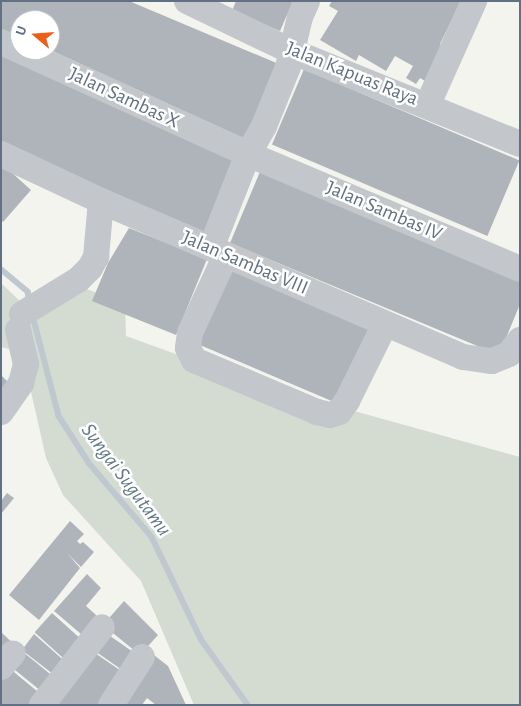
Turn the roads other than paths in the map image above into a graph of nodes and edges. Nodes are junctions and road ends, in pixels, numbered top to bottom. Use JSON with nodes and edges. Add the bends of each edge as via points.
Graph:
{"nodes":[{"id":1,"x":186,"y":1,"type":"edge"},
{"id":2,"x":308,"y":1,"type":"edge"},
{"id":3,"x":474,"y":1,"type":"edge"},
{"id":4,"x":225,"y":9,"type":"edge"},
{"id":5,"x":1,"y":42,"type":"edge"},
{"id":6,"x":291,"y":51,"type":"junction"},
{"id":7,"x":428,"y":104,"type":"junction"},
{"id":8,"x":520,"y":144,"type":"edge"},
{"id":9,"x":1,"y":154,"type":"edge"},
{"id":10,"x":248,"y":154,"type":"junction"},
{"id":11,"x":101,"y":201,"type":"junction"},
{"id":12,"x":219,"y":252,"type":"junction"},
{"id":13,"x":520,"y":268,"type":"edge"},
{"id":14,"x":386,"y":324,"type":"junction"},
{"id":15,"x":520,"y":340,"type":"edge"},
{"id":16,"x":1,"y":412,"type":"edge"},
{"id":17,"x":102,"y":627,"type":"dead end"},
{"id":18,"x":142,"y":657,"type":"dead end"},
{"id":19,"x":42,"y":705,"type":"edge"},
{"id":20,"x":111,"y":705,"type":"edge"}],
"edges":[{"from":1,"to":4,"type":"street","name":"Jalan Kapuas Raya"},
{"from":2,"to":6,"type":"street"},
{"from":3,"to":7,"type":"street"},
{"from":4,"to":6,"type":"street","name":"Jalan Kapuas Raya"},
{"from":5,"to":10,"type":"street","name":"Jalan Sambas X"},
{"from":6,"to":7,"type":"street","name":"Jalan Kapuas Raya"},
{"from":6,"to":10,"type":"street","via":[[264,126]]},
{"from":7,"to":8,"type":"street","name":"Jalan Kapuas Raya"},
{"from":9,"to":11,"type":"street","name":"Jalan Sambas VIII"},
{"from":10,"to":12,"type":"street"},
{"from":10,"to":13,"type":"street","name":"Jalan Sambas IV"},
{"from":11,"to":12,"type":"street","name":"Jalan Sambas VIII"},
{"from":11,"to":16,"type":"street","via":[[96,256],[90,268],[78,280],[45,298],[20,322],[26,364],[21,383]]},
{"from":12,"to":14,"type":"street","name":"Jalan Sambas VIII"},
{"from":12,"to":14,"type":"street","via":[[190,333],[188,348],[194,360],[330,415],[339,412],[347,401]]},
{"from":14,"to":15,"type":"street","name":"Jalan Sambas VIII","via":[[463,357],[492,361],[509,354]]},
{"from":17,"to":19,"type":"street"},
{"from":18,"to":20,"type":"street"}]}
